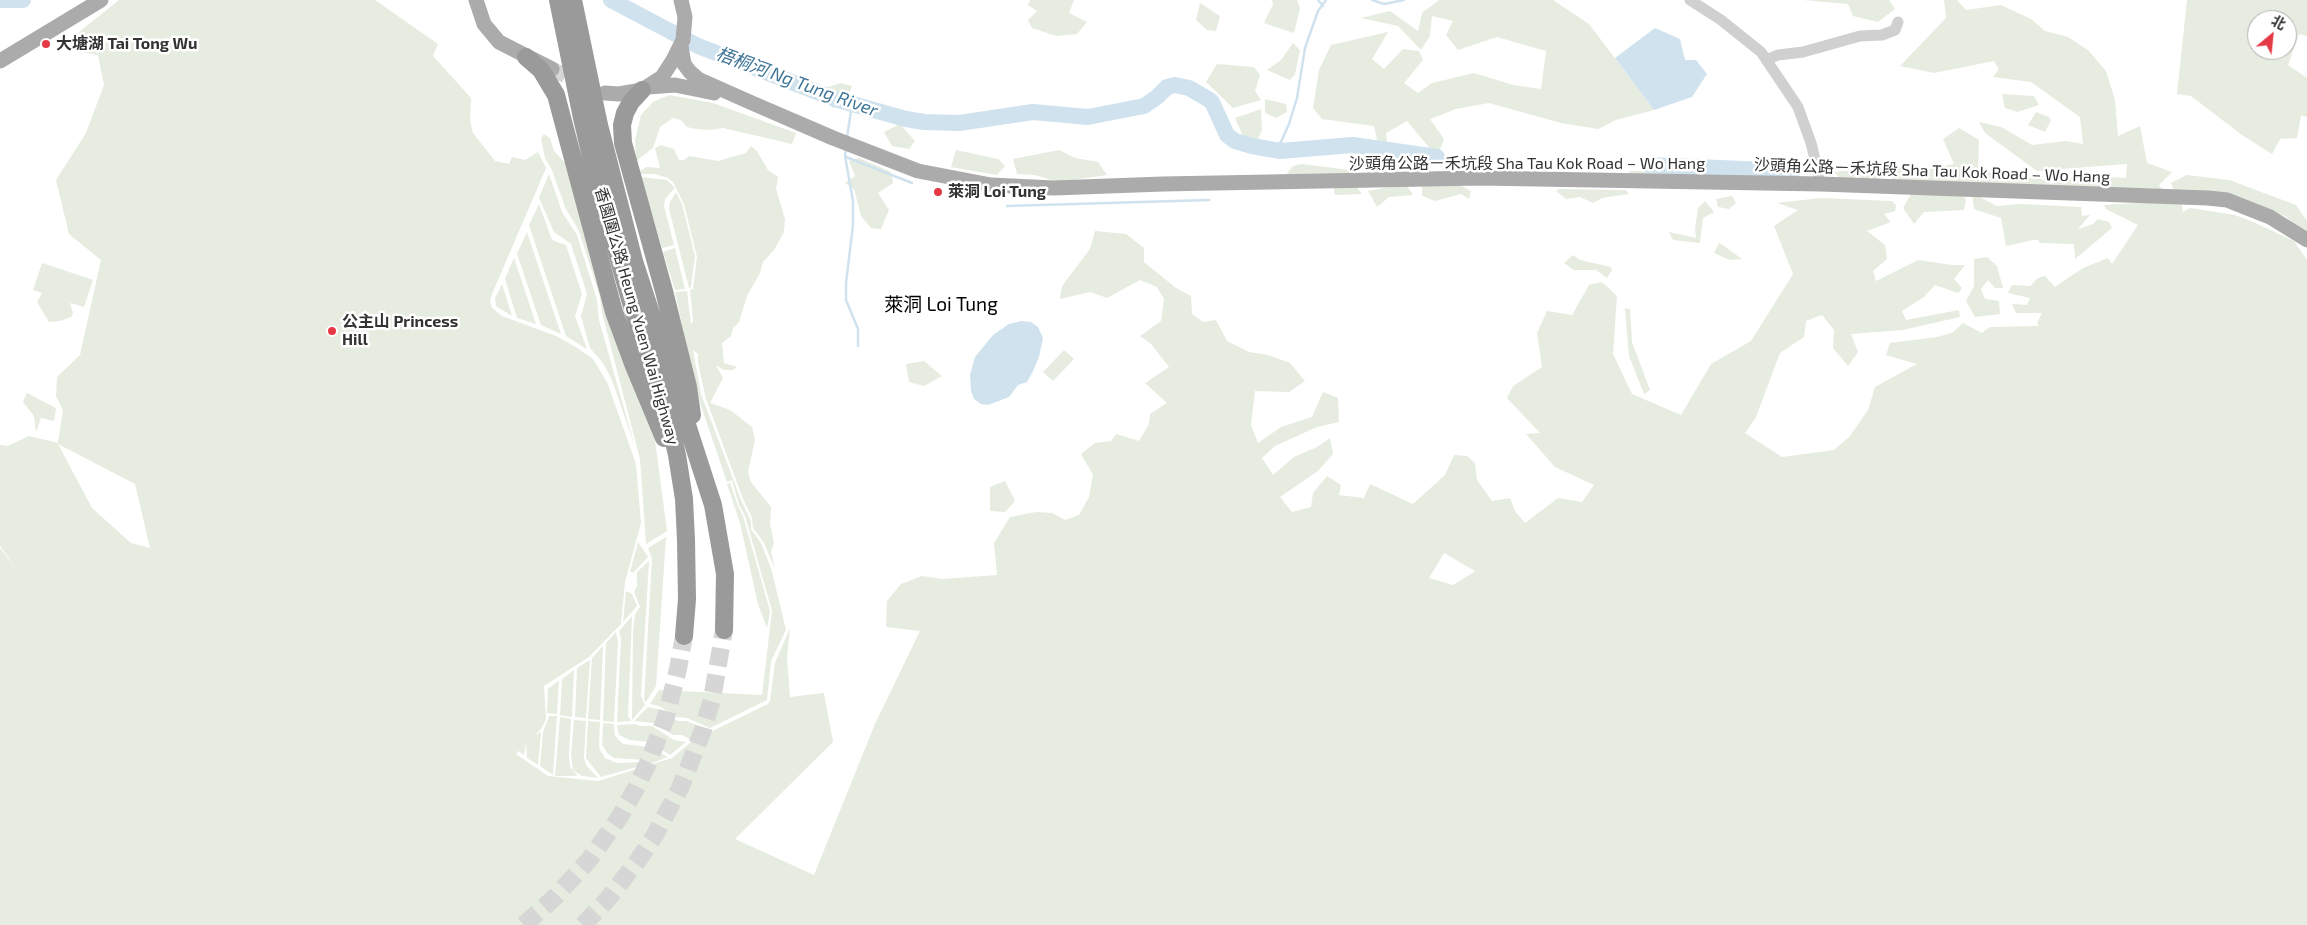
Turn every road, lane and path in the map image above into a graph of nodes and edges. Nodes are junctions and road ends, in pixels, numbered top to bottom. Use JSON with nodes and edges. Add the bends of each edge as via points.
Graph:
{"nodes":[{"id":1,"x":101,"y":0,"type":"edge"},
{"id":2,"x":558,"y":0,"type":"edge"},
{"id":3,"x":573,"y":0,"type":"edge"},
{"id":4,"x":681,"y":0,"type":"edge"},
{"id":5,"x":1690,"y":0,"type":"edge"},
{"id":6,"x":476,"y":3,"type":"edge"},
{"id":7,"x":1898,"y":22,"type":"dead end"},
{"id":8,"x":526,"y":57,"type":"junction"},
{"id":9,"x":1766,"y":60,"type":"junction"},
{"id":10,"x":0,"y":61,"type":"edge"},
{"id":11,"x":679,"y":62,"type":"junction"},
{"id":12,"x":552,"y":69,"type":"tunnel mouth"},
{"id":13,"x":645,"y":89,"type":"junction"},
{"id":14,"x":604,"y":93,"type":"dead end"},
{"id":15,"x":752,"y":103,"type":"junction"},
{"id":16,"x":604,"y":180,"type":"junction"},
{"id":17,"x":1821,"y":184,"type":"junction"},
{"id":18,"x":2307,"y":240,"type":"edge"},
{"id":19,"x":697,"y":453,"type":"junction"},
{"id":20,"x":683,"y":491,"type":"junction"},
{"id":21,"x":724,"y":630,"type":"tunnel mouth"},
{"id":22,"x":684,"y":636,"type":"tunnel mouth"}],
"edges":[{"from":1,"to":10,"type":"main road"},
{"from":2,"to":16,"type":"highway","name":"香園圍公路 Heung Yuen Wai Highway","via":[[582,118]]},
{"from":3,"to":16,"type":"highway","name":"香園圍公路 Heung Yuen Wai Highway"},
{"from":4,"to":11,"type":"main road","via":[[685,26]]},
{"from":5,"to":9,"type":"street","via":[[1721,20],[1761,52]]},
{"from":6,"to":8,"type":"main road","via":[[484,24],[493,36]]},
{"from":7,"to":9,"type":"street","via":[[1895,30],[1882,35],[1860,36]]},
{"from":8,"to":12,"type":"main road"},
{"from":8,"to":20,"type":"highway","via":[[541,70],[554,90],[614,312]]},
{"from":9,"to":17,"type":"street","via":[[1798,107]]},
{"from":11,"to":13,"type":"main road"},
{"from":11,"to":15,"type":"main road","name":"沙頭角公路－禾坑段 Sha Tau Kok Road – Wo Hang","via":[[698,79]]},
{"from":13,"to":14,"type":"main road","name":"沙頭角公路－禾坑段 Sha Tau Kok Road – Wo Hang"},
{"from":13,"to":15,"type":"main road","name":"沙頭角公路－禾坑段 Sha Tau Kok Road – Wo Hang","via":[[684,86]]},
{"from":13,"to":19,"type":"highway","via":[[625,113],[623,143],[688,387]]},
{"from":15,"to":17,"type":"main road","name":"沙頭角公路－禾坑段 Sha Tau Kok Road – Wo Hang","via":[[847,144],[929,174],[1016,188],[1479,178]]},
{"from":16,"to":19,"type":"highway","name":"香園圍公路 Heung Yuen Wai Highway"},
{"from":16,"to":20,"type":"highway","name":"香園圍公路 Heung Yuen Wai Highway","via":[[633,310],[669,421]]},
{"from":17,"to":18,"type":"main road","name":"沙頭角公路－禾坑段 Sha Tau Kok Road – Wo Hang","via":[[2227,200],[2270,217]]},
{"from":19,"to":21,"type":"highway","name":"香園圍公路 Heung Yuen Wai Highway","via":[[713,505],[723,555]]},
{"from":20,"to":22,"type":"highway","name":"香園圍公路 Heung Yuen Wai Highway","via":[[687,558]]}]}
